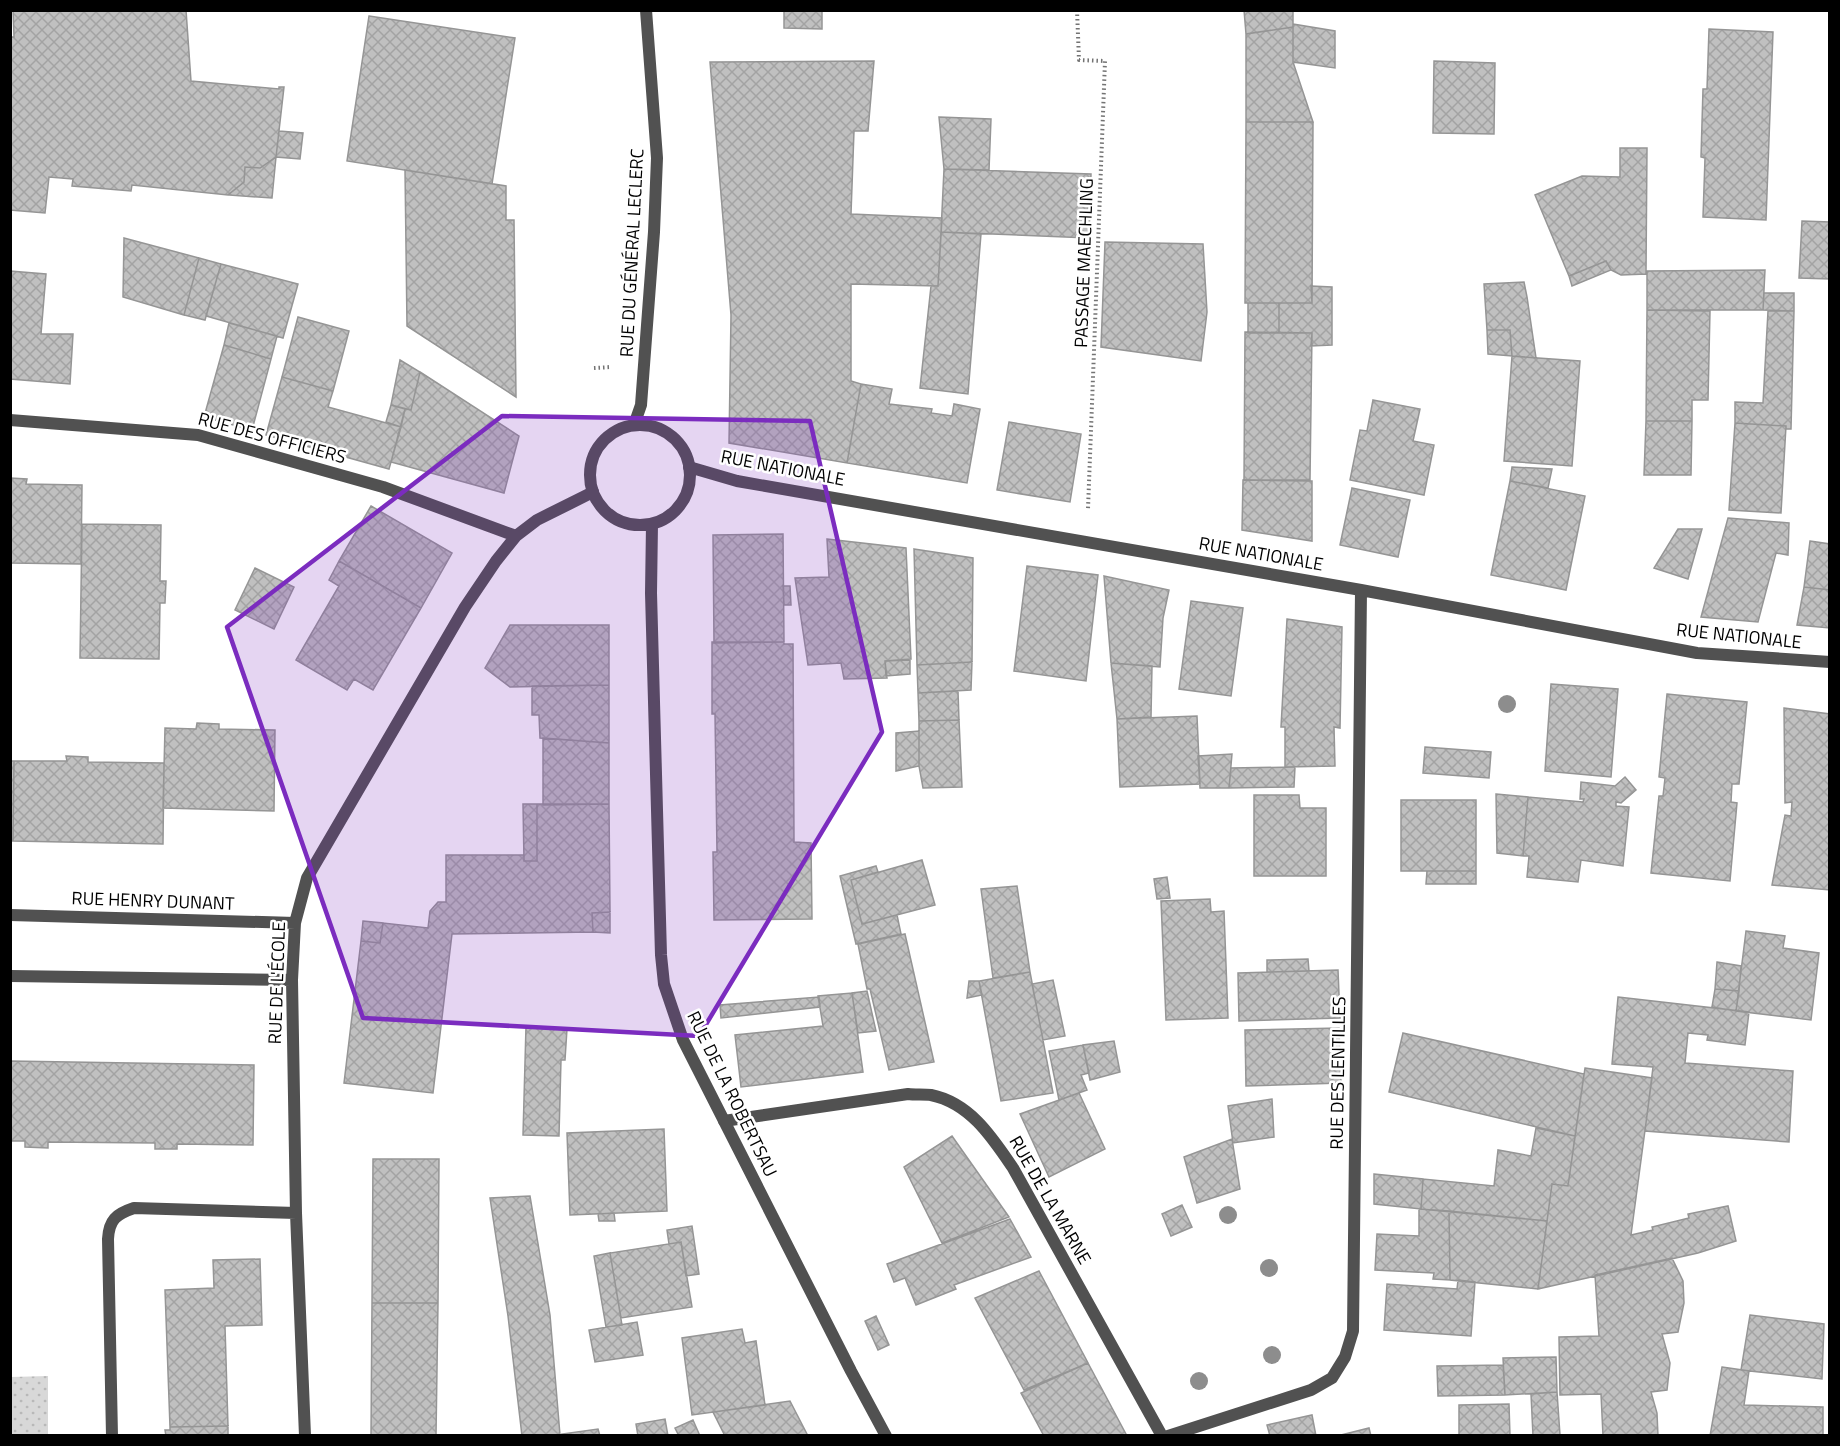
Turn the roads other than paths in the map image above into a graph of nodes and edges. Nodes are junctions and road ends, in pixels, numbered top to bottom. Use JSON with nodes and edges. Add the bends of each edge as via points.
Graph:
{"nodes":[{"id":1,"x":646,"y":10,"type":"edge"},
{"id":2,"x":10,"y":420,"type":"edge"},
{"id":3,"x":634,"y":425,"type":"junction"},
{"id":4,"x":689,"y":467,"type":"junction"},
{"id":5,"x":593,"y":492,"type":"junction"},
{"id":6,"x":652,"y":524,"type":"junction"},
{"id":7,"x":516,"y":536,"type":"junction"},
{"id":8,"x":1361,"y":590,"type":"junction"},
{"id":9,"x":1830,"y":662,"type":"edge"},
{"id":10,"x":10,"y":915,"type":"edge"},
{"id":11,"x":295,"y":923,"type":"junction"},
{"id":12,"x":10,"y":976,"type":"edge"},
{"id":13,"x":292,"y":980,"type":"junction"},
{"id":14,"x":723,"y":1121,"type":"junction"},
{"id":15,"x":296,"y":1213,"type":"junction"},
{"id":16,"x":112,"y":1436,"type":"edge"},
{"id":17,"x":305,"y":1436,"type":"edge"},
{"id":18,"x":886,"y":1436,"type":"edge"},
{"id":19,"x":1162,"y":1436,"type":"edge"},
{"id":20,"x":1168,"y":1436,"type":"edge"}],
"edges":[{"from":1,"to":3,"type":"street","name":"RUE DU GÉNÉRAL LECLERC","via":[[657,158],[641,405]]},
{"from":2,"to":7,"type":"street","name":"RUE DES OFFICIERS","via":[[198,435],[383,487]]},
{"from":3,"to":4,"type":"street","via":[[658,429],[673,438]]},
{"from":3,"to":5,"type":"street","via":[[611,434],[600,446],[592,460]]},
{"from":4,"to":6,"type":"street","via":[[685,496],[666,518]]},
{"from":4,"to":8,"type":"street","name":"RUE NATIONALE","via":[[737,481]]},
{"from":5,"to":6,"type":"street","via":[[610,516],[637,525]]},
{"from":5,"to":7,"type":"street","name":"RUE DE L'ÉCOLE","via":[[537,520]]},
{"from":6,"to":14,"type":"street","name":"RUE DE LA ROBERTSAU","via":[[664,984],[683,1041]]},
{"from":7,"to":11,"type":"street","name":"RUE DE L'ÉCOLE","via":[[465,607],[308,878]]},
{"from":8,"to":9,"type":"street","name":"RUE NATIONALE","via":[[1697,652]]},
{"from":8,"to":20,"type":"street","name":"RUE DES LENTILLES","via":[[1353,1331],[1345,1357],[1332,1378],[1311,1390]]},
{"from":10,"to":11,"type":"street","name":"RUE HENRY DUNANT"},
{"from":11,"to":13,"type":"street","name":"RUE DE L'ÉCOLE"},
{"from":12,"to":13,"type":"street"},
{"from":13,"to":15,"type":"street","name":"RUE DE L'ÉCOLE"},
{"from":14,"to":18,"type":"street","name":"RUE DE LA ROBERTSAU"},
{"from":14,"to":19,"type":"street","name":"RUE DE LA MARNE","via":[[908,1094],[931,1095],[956,1104],[992,1137],[1013,1168]]},
{"from":15,"to":16,"type":"street","via":[[134,1208],[112,1219],[108,1239]]},
{"from":15,"to":17,"type":"street","name":"RUE DE L'ÉCOLE"}]}
